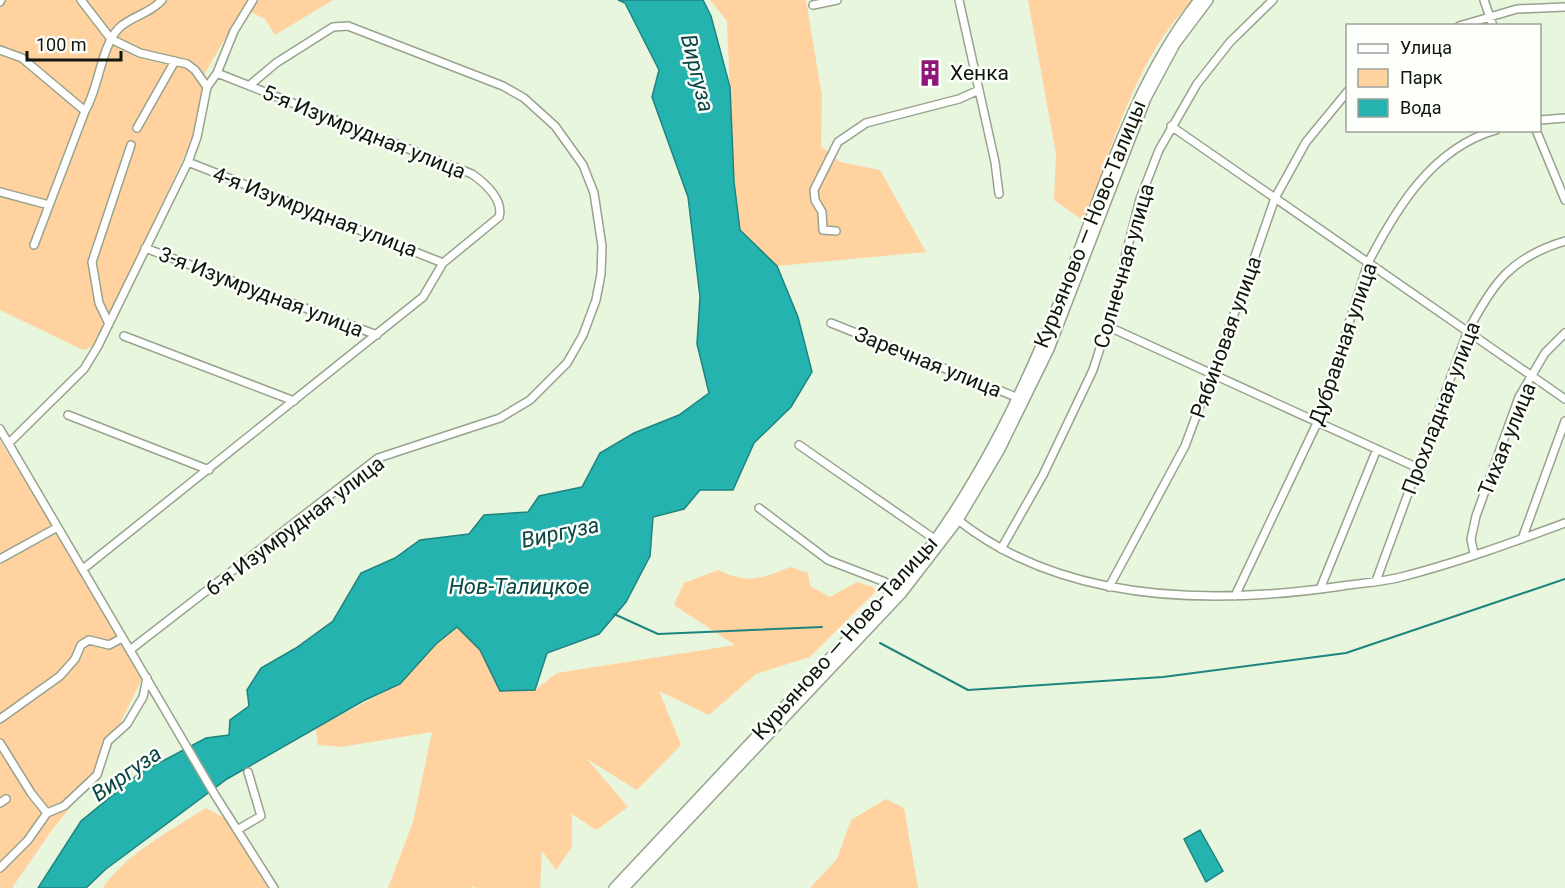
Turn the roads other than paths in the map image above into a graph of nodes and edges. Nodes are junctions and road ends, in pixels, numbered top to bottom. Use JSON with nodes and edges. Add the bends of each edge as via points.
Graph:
{"nodes":[{"id":1,"x":81,"y":0,"type":"edge"},
{"id":2,"x":162,"y":0,"type":"edge"},
{"id":3,"x":253,"y":0,"type":"edge"},
{"id":4,"x":837,"y":0,"type":"edge"},
{"id":5,"x":959,"y":0,"type":"edge"},
{"id":6,"x":1199,"y":0,"type":"edge"},
{"id":7,"x":1208,"y":0,"type":"edge"},
{"id":8,"x":1273,"y":0,"type":"edge"},
{"id":9,"x":1484,"y":0,"type":"edge"},
{"id":10,"x":813,"y":6,"type":"dead end"},
{"id":11,"x":1565,"y":7,"type":"edge"},
{"id":12,"x":1489,"y":16,"type":"junction"},
{"id":13,"x":1465,"y":24,"type":"edge"},
{"id":14,"x":1492,"y":24,"type":"edge"},
{"id":15,"x":111,"y":39,"type":"junction"},
{"id":16,"x":0,"y":50,"type":"edge"},
{"id":17,"x":175,"y":61,"type":"junction"},
{"id":18,"x":217,"y":73,"type":"junction"},
{"id":19,"x":250,"y":85,"type":"junction"},
{"id":20,"x":207,"y":87,"type":"junction"},
{"id":21,"x":979,"y":90,"type":"junction"},
{"id":22,"x":1346,"y":92,"type":"edge"},
{"id":23,"x":85,"y":111,"type":"junction"},
{"id":24,"x":1565,"y":118,"type":"edge"},
{"id":25,"x":1541,"y":120,"type":"edge"},
{"id":26,"x":1171,"y":126,"type":"junction"},
{"id":27,"x":137,"y":128,"type":"dead end"},
{"id":28,"x":1492,"y":132,"type":"edge"},
{"id":29,"x":1537,"y":132,"type":"edge"},
{"id":30,"x":131,"y":145,"type":"dead end"},
{"id":31,"x":188,"y":162,"type":"junction"},
{"id":32,"x":0,"y":192,"type":"edge"},
{"id":33,"x":999,"y":194,"type":"dead end"},
{"id":34,"x":1275,"y":198,"type":"junction"},
{"id":35,"x":1565,"y":200,"type":"edge"},
{"id":36,"x":49,"y":205,"type":"junction"},
{"id":37,"x":836,"y":231,"type":"dead end"},
{"id":38,"x":1565,"y":241,"type":"edge"},
{"id":39,"x":34,"y":245,"type":"dead end"},
{"id":40,"x":145,"y":248,"type":"junction"},
{"id":41,"x":443,"y":263,"type":"junction"},
{"id":42,"x":1368,"y":264,"type":"junction"},
{"id":43,"x":831,"y":323,"type":"dead end"},
{"id":44,"x":109,"y":324,"type":"junction"},
{"id":45,"x":1107,"y":326,"type":"junction"},
{"id":46,"x":1467,"y":333,"type":"junction"},
{"id":47,"x":1565,"y":333,"type":"edge"},
{"id":48,"x":377,"y":335,"type":"junction"},
{"id":49,"x":124,"y":336,"type":"dead end"},
{"id":50,"x":1212,"y":375,"type":"junction"},
{"id":51,"x":1531,"y":376,"type":"junction"},
{"id":52,"x":1022,"y":399,"type":"junction"},
{"id":53,"x":1565,"y":399,"type":"edge"},
{"id":54,"x":294,"y":401,"type":"junction"},
{"id":55,"x":68,"y":415,"type":"dead end"},
{"id":56,"x":1318,"y":421,"type":"junction"},
{"id":57,"x":1565,"y":421,"type":"edge"},
{"id":58,"x":0,"y":429,"type":"edge"},
{"id":59,"x":9,"y":443,"type":"junction"},
{"id":60,"x":799,"y":445,"type":"dead end"},
{"id":61,"x":1377,"y":449,"type":"junction"},
{"id":62,"x":1418,"y":468,"type":"junction"},
{"id":63,"x":209,"y":470,"type":"junction"},
{"id":64,"x":759,"y":508,"type":"dead end"},
{"id":65,"x":958,"y":520,"type":"junction"},
{"id":66,"x":1565,"y":523,"type":"edge"},
{"id":67,"x":56,"y":528,"type":"junction"},
{"id":68,"x":1522,"y":539,"type":"junction"},
{"id":69,"x":936,"y":540,"type":"junction"},
{"id":70,"x":1000,"y":549,"type":"junction"},
{"id":71,"x":1474,"y":554,"type":"junction"},
{"id":72,"x":0,"y":559,"type":"edge"},
{"id":73,"x":82,"y":569,"type":"junction"},
{"id":74,"x":1376,"y":581,"type":"junction"},
{"id":75,"x":1109,"y":587,"type":"junction"},
{"id":76,"x":1320,"y":589,"type":"junction"},
{"id":77,"x":894,"y":590,"type":"junction"},
{"id":78,"x":1235,"y":596,"type":"junction"},
{"id":79,"x":122,"y":638,"type":"junction"},
{"id":80,"x":130,"y":650,"type":"junction"},
{"id":81,"x":147,"y":678,"type":"junction"},
{"id":82,"x":0,"y":719,"type":"edge"},
{"id":83,"x":0,"y":743,"type":"edge"},
{"id":84,"x":248,"y":771,"type":"dead end"},
{"id":85,"x":47,"y":813,"type":"junction"},
{"id":86,"x":237,"y":830,"type":"junction"},
{"id":87,"x":0,"y":868,"type":"edge"},
{"id":88,"x":274,"y":888,"type":"edge"},
{"id":89,"x":614,"y":888,"type":"edge"},
{"id":90,"x":624,"y":888,"type":"edge"}],
"edges":[{"from":1,"to":15,"type":"street"},
{"from":2,"to":15,"type":"street","via":[[119,28]]},
{"from":3,"to":18,"type":"street","via":[[234,31]]},
{"from":4,"to":10,"type":"street"},
{"from":5,"to":21,"type":"street"},
{"from":6,"to":52,"type":"main road","name":"Курьяново — Ново-Талицы","via":[[1178,26],[1153,69],[1127,124]]},
{"from":7,"to":52,"type":"main road","name":"Курьяново — Ново-Талицы","via":[[1175,44],[1146,98],[1056,331]]},
{"from":8,"to":26,"type":"street","name":"Солнечная улица","via":[[1217,59]]},
{"from":9,"to":12,"type":"street"},
{"from":11,"to":12,"type":"street","via":[[1541,6]]},
{"from":12,"to":13,"type":"street"},
{"from":12,"to":14,"type":"street"},
{"from":15,"to":17,"type":"street","via":[[140,53]]},
{"from":15,"to":23,"type":"street"},
{"from":16,"to":23,"type":"street","via":[[22,57]]},
{"from":17,"to":20,"type":"street","via":[[195,70]]},
{"from":17,"to":27,"type":"street"},
{"from":18,"to":19,"type":"street","name":"5-я Изумрудная улица"},
{"from":18,"to":20,"type":"street"},
{"from":19,"to":41,"type":"street","name":"5-я Изумрудная улица","via":[[472,174],[484,183],[500,206],[499,218]]},
{"from":19,"to":80,"type":"street","name":"6-я Изумрудная улица","via":[[276,63],[333,27],[348,26],[503,86],[524,98],[555,126],[584,165],[594,193],[602,246],[596,300],[567,363],[531,400],[500,418],[378,458]]},
{"from":20,"to":31,"type":"street","via":[[198,137]]},
{"from":21,"to":33,"type":"street"},
{"from":21,"to":37,"type":"street","via":[[959,99],[866,123],[838,142],[814,190],[822,212],[822,230]]},
{"from":22,"to":34,"type":"street","name":"Рябиновая улица","via":[[1306,142]]},
{"from":23,"to":36,"type":"street"},
{"from":24,"to":25,"type":"street"},
{"from":26,"to":34,"type":"street"},
{"from":26,"to":45,"type":"street","name":"Солнечная улица","via":[[1140,199]]},
{"from":28,"to":42,"type":"street","name":"Дубравная улица","via":[[1462,146],[1431,169],[1401,206]]},
{"from":29,"to":35,"type":"street"},
{"from":30,"to":44,"type":"street","via":[[92,262],[99,303]]},
{"from":31,"to":40,"type":"street"},
{"from":31,"to":41,"type":"street","name":"4-я Изумрудная улица"},
{"from":32,"to":36,"type":"street"},
{"from":34,"to":42,"type":"street"},
{"from":34,"to":50,"type":"street","name":"Рябиновая улица"},
{"from":36,"to":39,"type":"street"},
{"from":38,"to":46,"type":"street","name":"Прохладная улица","via":[[1526,255],[1506,273],[1480,307]]},
{"from":40,"to":44,"type":"street"},
{"from":40,"to":48,"type":"street","name":"3-я Изумрудная улица"},
{"from":41,"to":48,"type":"street","via":[[423,297]]},
{"from":42,"to":46,"type":"street"},
{"from":42,"to":56,"type":"street","name":"Дубравная улица"},
{"from":43,"to":52,"type":"street","name":"Заречная улица"},
{"from":44,"to":59,"type":"street","via":[[84,369]]},
{"from":45,"to":50,"type":"street"},
{"from":45,"to":70,"type":"street","name":"Солнечная улица","via":[[1076,409]]},
{"from":46,"to":51,"type":"street"},
{"from":46,"to":62,"type":"street","name":"Прохладная улица"},
{"from":47,"to":51,"type":"street","name":"Тихая улица","via":[[1545,353]]},
{"from":48,"to":54,"type":"street"},
{"from":49,"to":54,"type":"street"},
{"from":50,"to":56,"type":"street"},
{"from":50,"to":75,"type":"street","name":"Рябиновая улица","via":[[1185,446]]},
{"from":51,"to":53,"type":"street"},
{"from":51,"to":71,"type":"street","name":"Тихая улица","via":[[1484,492],[1471,539]]},
{"from":52,"to":65,"type":"main road","name":"Курьяново — Ново-Талицы","via":[[999,451]]},
{"from":52,"to":69,"type":"main road","name":"Курьяново — Ново-Талицы"},
{"from":54,"to":63,"type":"street"},
{"from":55,"to":63,"type":"street"},
{"from":56,"to":61,"type":"street"},
{"from":56,"to":78,"type":"street","name":"Дубравная улица"},
{"from":57,"to":68,"type":"street"},
{"from":58,"to":59,"type":"street"},
{"from":59,"to":67,"type":"street"},
{"from":60,"to":69,"type":"street"},
{"from":61,"to":62,"type":"street"},
{"from":61,"to":76,"type":"street"},
{"from":62,"to":74,"type":"street","name":"Прохладная улица"},
{"from":63,"to":73,"type":"street"},
{"from":64,"to":77,"type":"street","via":[[828,560],[885,582]]},
{"from":65,"to":70,"type":"street"},
{"from":65,"to":90,"type":"main road","name":"Курьяново — Ново-Талицы","via":[[901,594]]},
{"from":66,"to":68,"type":"street"},
{"from":67,"to":72,"type":"street"},
{"from":67,"to":73,"type":"street"},
{"from":68,"to":71,"type":"street"},
{"from":69,"to":77,"type":"main road","name":"Курьяново — Ново-Талицы"},
{"from":70,"to":75,"type":"street","via":[[1050,570]]},
{"from":71,"to":74,"type":"street","via":[[1399,578]]},
{"from":73,"to":79,"type":"street"},
{"from":74,"to":76,"type":"street"},
{"from":75,"to":78,"type":"street"},
{"from":76,"to":78,"type":"street"},
{"from":77,"to":89,"type":"main road","name":"Курьяново — Ново-Талицы"},
{"from":79,"to":80,"type":"street"},
{"from":79,"to":82,"type":"street","via":[[109,645],[89,640],[81,645],[60,676]]},
{"from":80,"to":81,"type":"street"},
{"from":81,"to":85,"type":"street","via":[[143,697],[127,724],[108,741],[97,775],[64,806]]},
{"from":81,"to":86,"type":"street"},
{"from":83,"to":85,"type":"street"},
{"from":84,"to":86,"type":"street","via":[[261,816]]},
{"from":85,"to":87,"type":"street","via":[[28,840]]},
{"from":86,"to":88,"type":"street"}]}
